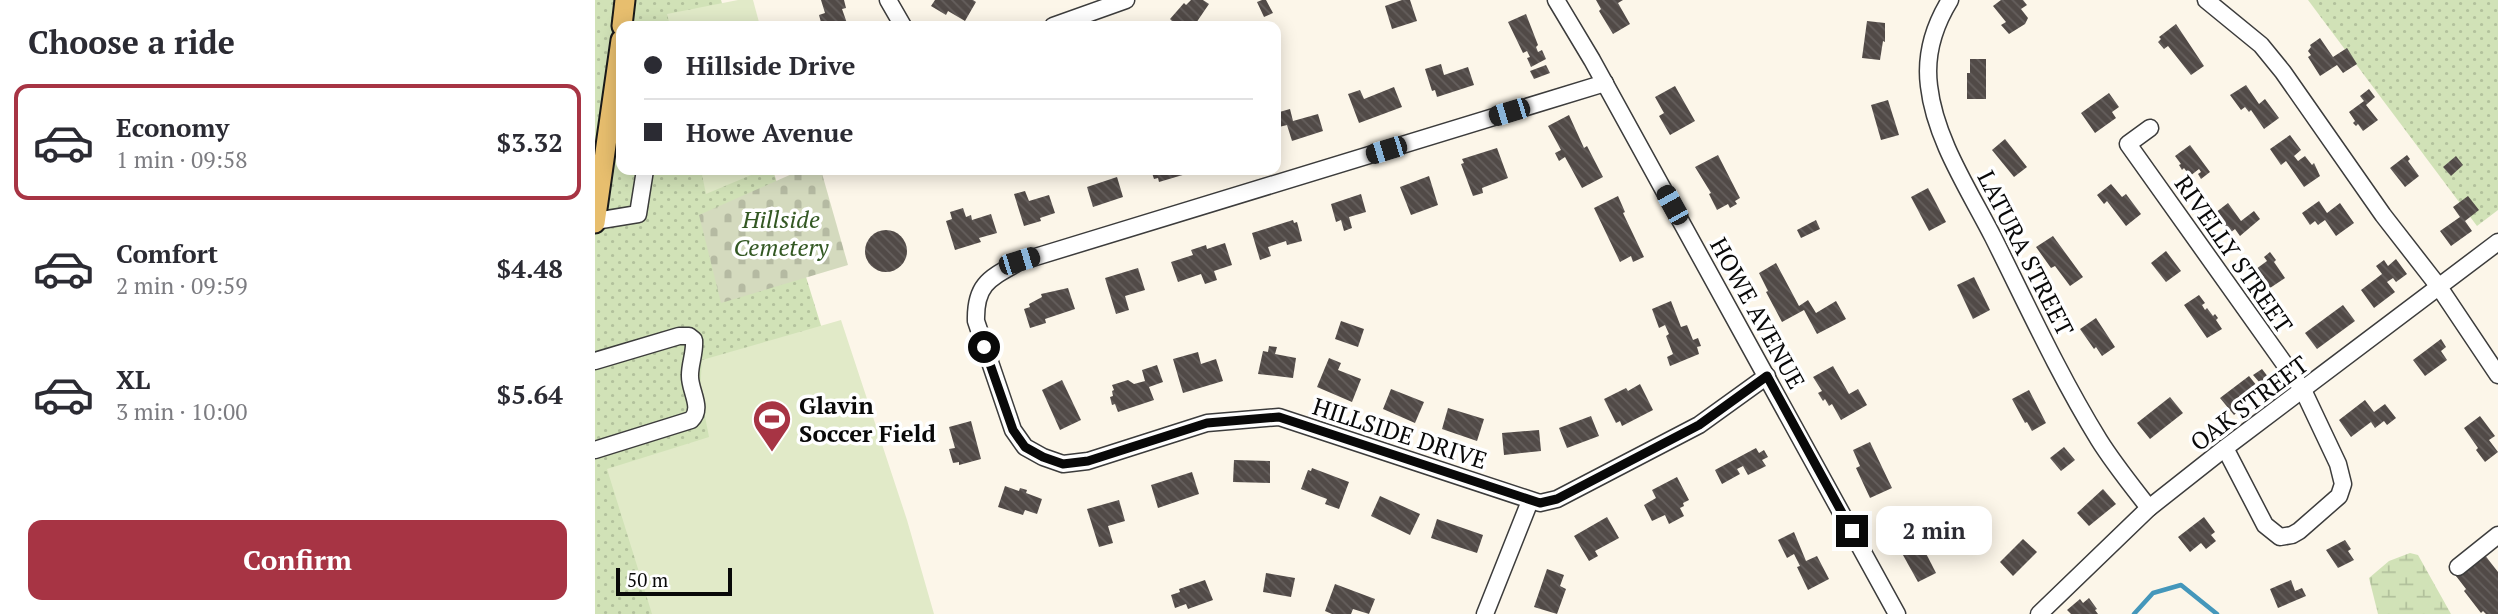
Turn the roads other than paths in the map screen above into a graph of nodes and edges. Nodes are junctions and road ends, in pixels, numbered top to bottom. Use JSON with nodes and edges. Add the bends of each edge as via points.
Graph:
{"nodes":[{"id":1,"x":625,"y":0,"type":"edge"},
{"id":2,"x":888,"y":0,"type":"edge"},
{"id":3,"x":1126,"y":0,"type":"edge"},
{"id":4,"x":1556,"y":0,"type":"edge"},
{"id":5,"x":1950,"y":0,"type":"edge"},
{"id":6,"x":2206,"y":0,"type":"edge"},
{"id":7,"x":623,"y":21,"type":"edge"},
{"id":8,"x":899,"y":21,"type":"edge"},
{"id":9,"x":1067,"y":21,"type":"edge"},
{"id":10,"x":1605,"y":83,"type":"junction"},
{"id":11,"x":2150,"y":128,"type":"dead end"},
{"id":12,"x":616,"y":129,"type":"edge"},
{"id":13,"x":644,"y":175,"type":"edge"},
{"id":14,"x":595,"y":222,"type":"edge"},
{"id":15,"x":2498,"y":242,"type":"edge"},
{"id":16,"x":2439,"y":287,"type":"junction"},
{"id":17,"x":595,"y":361,"type":"edge"},
{"id":18,"x":2498,"y":375,"type":"edge"},
{"id":19,"x":1767,"y":376,"type":"junction"},
{"id":20,"x":2303,"y":390,"type":"junction"},
{"id":21,"x":2225,"y":448,"type":"junction"},
{"id":22,"x":595,"y":450,"type":"edge"},
{"id":23,"x":1530,"y":500,"type":"junction"},
{"id":24,"x":2149,"y":508,"type":"junction"},
{"id":25,"x":2498,"y":536,"type":"edge"},
{"id":26,"x":2458,"y":567,"type":"dead end"},
{"id":27,"x":1485,"y":614,"type":"edge"},
{"id":28,"x":1897,"y":614,"type":"edge"},
{"id":29,"x":2039,"y":614,"type":"edge"}],
"edges":[{"from":1,"to":7,"type":"main road"},
{"from":2,"to":8,"type":"street"},
{"from":3,"to":9,"type":"street"},
{"from":4,"to":10,"type":"street","name":"HOWE AVENUE"},
{"from":5,"to":24,"type":"street","name":"LATURA STREET","via":[[1929,54],[1930,92],[1940,126],[2067,384],[2101,443]]},
{"from":6,"to":16,"type":"street","via":[[2260,45],[2283,72]]},
{"from":10,"to":19,"type":"street","name":"HOWE AVENUE"},
{"from":10,"to":23,"type":"street","name":"HILLSIDE DRIVE","via":[[1019,261],[982,287],[975,302],[976,321],[1013,430],[1025,447],[1043,457],[1063,464],[1088,461],[1207,423],[1279,417]]},
{"from":11,"to":20,"type":"street","name":"RIVELLY STREET","via":[[2128,144]]},
{"from":12,"to":14,"type":"main road"},
{"from":13,"to":14,"type":"street","via":[[638,214]]},
{"from":15,"to":16,"type":"street","name":"OAK STREET"},
{"from":16,"to":18,"type":"street"},
{"from":16,"to":20,"type":"street","name":"OAK STREET"},
{"from":17,"to":22,"type":"street","via":[[689,336],[695,349],[689,377],[697,408],[691,420]]},
{"from":19,"to":23,"type":"street","name":"HILLSIDE DRIVE","via":[[1699,425],[1557,499]]},
{"from":19,"to":28,"type":"street","name":"HOWE AVENUE"},
{"from":20,"to":21,"type":"street","name":"OAK STREET"},
{"from":20,"to":21,"type":"street","name":"RIVELLY STREET","via":[[2343,484],[2335,502],[2299,531],[2280,537],[2265,525]]},
{"from":21,"to":24,"type":"street","name":"OAK STREET"},
{"from":23,"to":27,"type":"street"},
{"from":24,"to":29,"type":"street","name":"OAK STREET"},
{"from":25,"to":26,"type":"street"}]}
